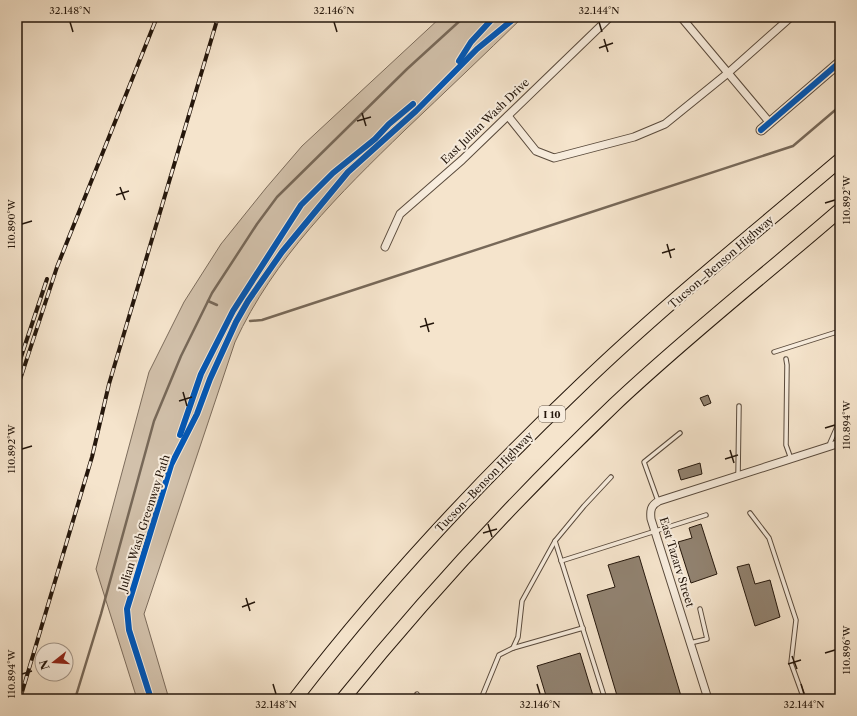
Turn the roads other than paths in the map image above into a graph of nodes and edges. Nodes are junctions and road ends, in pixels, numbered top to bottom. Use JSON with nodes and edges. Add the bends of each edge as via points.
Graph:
{"nodes":[{"id":1,"x":610,"y":17,"type":"edge"},
{"id":2,"x":681,"y":17,"type":"edge"},
{"id":3,"x":791,"y":17,"type":"edge"},
{"id":4,"x":840,"y":62,"type":"edge"},
{"id":5,"x":728,"y":73,"type":"junction"},
{"id":6,"x":508,"y":116,"type":"junction"},
{"id":7,"x":770,"y":123,"type":"junction"},
{"id":8,"x":761,"y":130,"type":"dead end"},
{"id":9,"x":840,"y":160,"type":"edge"},
{"id":10,"x":840,"y":210,"type":"edge"},
{"id":11,"x":385,"y":247,"type":"dead end"},
{"id":12,"x":840,"y":331,"type":"edge"},
{"id":13,"x":774,"y":352,"type":"dead end"},
{"id":14,"x":786,"y":359,"type":"dead end"},
{"id":15,"x":840,"y":391,"type":"edge"},
{"id":16,"x":840,"y":398,"type":"edge"},
{"id":17,"x":739,"y":406,"type":"dead end"},
{"id":18,"x":840,"y":420,"type":"edge"},
{"id":19,"x":680,"y":433,"type":"dead end"},
{"id":20,"x":840,"y":444,"type":"edge"},
{"id":21,"x":831,"y":446,"type":"junction"},
{"id":22,"x":791,"y":459,"type":"junction"},
{"id":23,"x":738,"y":476,"type":"junction"},
{"id":24,"x":611,"y":477,"type":"dead end"},
{"id":25,"x":658,"y":501,"type":"junction"},
{"id":26,"x":750,"y":513,"type":"dead end"},
{"id":27,"x":706,"y":515,"type":"dead end"},
{"id":28,"x":655,"y":531,"type":"junction"},
{"id":29,"x":555,"y":541,"type":"junction"},
{"id":30,"x":561,"y":560,"type":"junction"},
{"id":31,"x":700,"y":609,"type":"dead end"},
{"id":32,"x":583,"y":628,"type":"junction"},
{"id":33,"x":690,"y":643,"type":"junction"},
{"id":34,"x":513,"y":648,"type":"junction"},
{"id":35,"x":417,"y":694,"type":"dead end"},
{"id":36,"x":295,"y":699,"type":"edge"},
{"id":37,"x":343,"y":699,"type":"edge"},
{"id":38,"x":419,"y":699,"type":"edge"},
{"id":39,"x":482,"y":699,"type":"edge"},
{"id":40,"x":605,"y":699,"type":"edge"},
{"id":41,"x":708,"y":699,"type":"edge"},
{"id":42,"x":804,"y":699,"type":"edge"}],
"edges":[{"from":1,"to":6,"type":"street","name":"East Julian Wash Drive"},
{"from":2,"to":5,"type":"street"},
{"from":3,"to":5,"type":"street"},
{"from":4,"to":7,"type":"street"},
{"from":5,"to":6,"type":"street","via":[[665,124],[634,138],[554,158],[536,151]]},
{"from":5,"to":7,"type":"street"},
{"from":6,"to":11,"type":"street","name":"East Julian Wash Drive","via":[[400,214]]},
{"from":7,"to":8,"type":"street"},
{"from":9,"to":36,"type":"highway","name":"Tucson–Benson Highway","number":"I 10","via":[[613,355],[512,452],[407,564]]},
{"from":10,"to":37,"type":"highway","via":[[650,373],[532,485],[442,582]]},
{"from":12,"to":13,"type":"lane"},
{"from":14,"to":22,"type":"lane","via":[[786,445]]},
{"from":15,"to":16,"type":"lane"},
{"from":17,"to":23,"type":"lane"},
{"from":18,"to":21,"type":"lane"},
{"from":19,"to":25,"type":"lane","via":[[644,462]]},
{"from":20,"to":21,"type":"street"},
{"from":21,"to":22,"type":"street"},
{"from":22,"to":23,"type":"street"},
{"from":23,"to":25,"type":"street"},
{"from":24,"to":29,"type":"lane"},
{"from":25,"to":28,"type":"street","name":"East Tazarv Street","via":[[650,510]]},
{"from":26,"to":42,"type":"lane","via":[[769,538],[796,620],[791,663]]},
{"from":27,"to":28,"type":"lane"},
{"from":28,"to":30,"type":"lane"},
{"from":28,"to":33,"type":"street","name":"East Tazarv Street"},
{"from":29,"to":30,"type":"lane"},
{"from":29,"to":34,"type":"lane","via":[[522,600],[518,638]]},
{"from":30,"to":32,"type":"lane"},
{"from":31,"to":33,"type":"lane","via":[[707,638]]},
{"from":32,"to":34,"type":"lane"},
{"from":32,"to":40,"type":"lane"},
{"from":33,"to":41,"type":"street","name":"East Tazarv Street"},
{"from":34,"to":39,"type":"lane","via":[[499,655]]},
{"from":35,"to":38,"type":"lane"}]}
